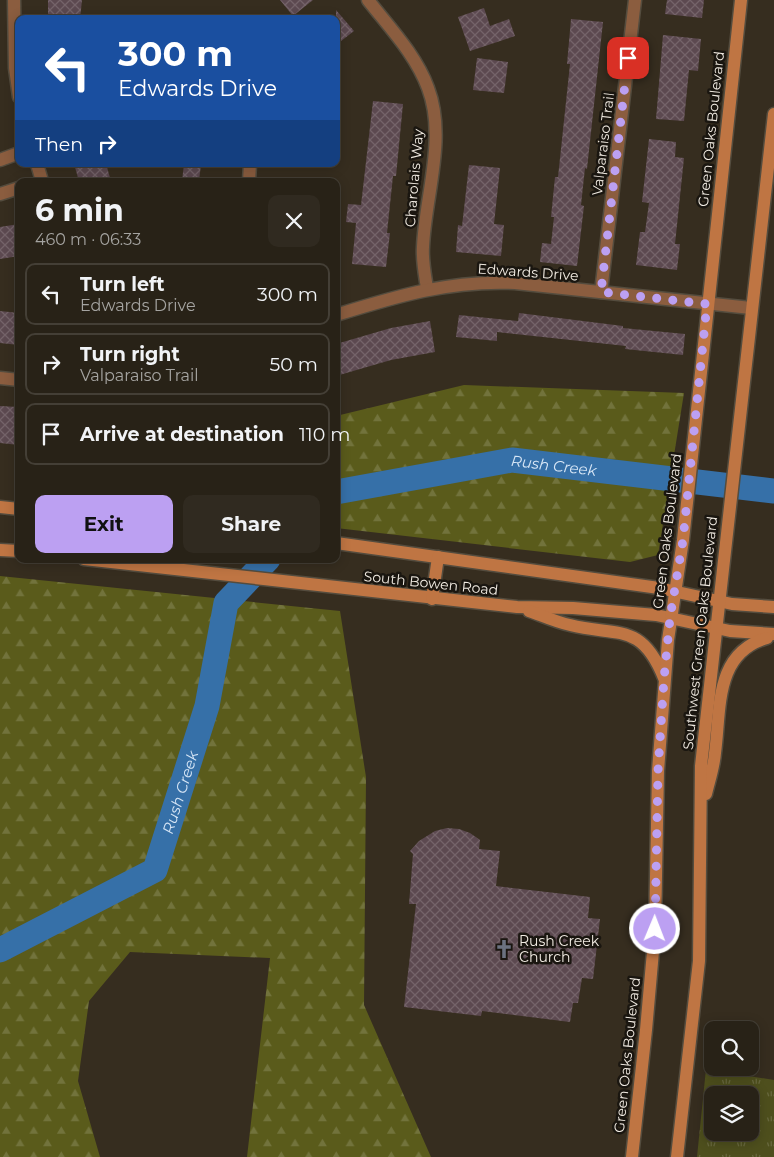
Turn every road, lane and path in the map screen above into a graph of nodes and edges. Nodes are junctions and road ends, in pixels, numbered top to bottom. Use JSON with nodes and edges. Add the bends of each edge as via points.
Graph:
{"nodes":[{"id":1,"x":14,"y":0,"type":"edge"},
{"id":2,"x":368,"y":0,"type":"edge"},
{"id":3,"x":635,"y":0,"type":"edge"},
{"id":4,"x":740,"y":0,"type":"edge"},
{"id":5,"x":15,"y":68,"type":"edge"},
{"id":6,"x":774,"y":114,"type":"edge"},
{"id":7,"x":15,"y":155,"type":"edge"},
{"id":8,"x":0,"y":160,"type":"edge"},
{"id":9,"x":15,"y":189,"type":"edge"},
{"id":10,"x":0,"y":194,"type":"edge"},
{"id":11,"x":427,"y":288,"type":"junction"},
{"id":12,"x":601,"y":292,"type":"junction"},
{"id":13,"x":707,"y":304,"type":"junction"},
{"id":14,"x":751,"y":308,"type":"junction"},
{"id":15,"x":340,"y":314,"type":"edge"},
{"id":16,"x":0,"y":378,"type":"edge"},
{"id":17,"x":15,"y":380,"type":"edge"},
{"id":18,"x":0,"y":507,"type":"edge"},
{"id":19,"x":15,"y":509,"type":"edge"},
{"id":20,"x":340,"y":544,"type":"edge"},
{"id":21,"x":0,"y":550,"type":"edge"},
{"id":22,"x":15,"y":551,"type":"edge"},
{"id":23,"x":438,"y":557,"type":"junction"},
{"id":24,"x":117,"y":563,"type":"edge"},
{"id":25,"x":675,"y":592,"type":"junction"},
{"id":26,"x":432,"y":598,"type":"junction"},
{"id":27,"x":719,"y":600,"type":"junction"},
{"id":28,"x":517,"y":607,"type":"junction"},
{"id":29,"x":774,"y":607,"type":"edge"},
{"id":30,"x":670,"y":618,"type":"junction"},
{"id":31,"x":716,"y":628,"type":"junction"},
{"id":32,"x":774,"y":635,"type":"edge"},
{"id":33,"x":664,"y":679,"type":"junction"},
{"id":34,"x":699,"y":826,"type":"junction"},
{"id":35,"x":632,"y":1157,"type":"edge"},
{"id":36,"x":677,"y":1157,"type":"edge"}],
"edges":[{"from":1,"to":5,"type":"street"},
{"from":2,"to":11,"type":"street","name":"Charolais Way","via":[[412,56],[432,100],[434,149],[423,246]]},
{"from":3,"to":12,"type":"street","name":"Valparaiso Trail"},
{"from":4,"to":13,"type":"main road","name":"Green Oaks Boulevard"},
{"from":6,"to":14,"type":"main road","name":"Southwest Green Oaks Boulevard"},
{"from":7,"to":8,"type":"street"},
{"from":9,"to":10,"type":"street"},
{"from":11,"to":12,"type":"street","name":"Edwards Drive","via":[[501,282]]},
{"from":11,"to":15,"type":"street","name":"Edwards Drive"},
{"from":12,"to":13,"type":"street","name":"Edwards Drive"},
{"from":13,"to":14,"type":"street","name":"Edwards Drive"},
{"from":13,"to":25,"type":"main road","name":"Green Oaks Boulevard"},
{"from":14,"to":27,"type":"main road","name":"Southwest Green Oaks Boulevard"},
{"from":16,"to":17,"type":"street"},
{"from":18,"to":19,"type":"main road"},
{"from":20,"to":23,"type":"main road","name":"South Bowen Road"},
{"from":21,"to":22,"type":"main road"},
{"from":23,"to":25,"type":"main road","name":"South Bowen Road"},
{"from":23,"to":26,"type":"main road"},
{"from":24,"to":26,"type":"main road","name":"South Bowen Road"},
{"from":25,"to":27,"type":"main road","name":"South Bowen Road"},
{"from":25,"to":30,"type":"main road","name":"Green Oaks Boulevard"},
{"from":26,"to":28,"type":"main road","name":"South Bowen Road"},
{"from":27,"to":29,"type":"main road","name":"South Bowen Road"},
{"from":27,"to":31,"type":"main road","name":"Southwest Green Oaks Boulevard"},
{"from":28,"to":30,"type":"main road","name":"South Bowen Road","via":[[573,608]]},
{"from":28,"to":33,"type":"main road","via":[[571,626],[615,630],[637,640],[650,649]]},
{"from":30,"to":31,"type":"main road","name":"South Bowen Road"},
{"from":30,"to":33,"type":"main road","name":"Green Oaks Boulevard"},
{"from":31,"to":32,"type":"main road","name":"South Bowen Road"},
{"from":31,"to":34,"type":"main road","name":"Southwest Green Oaks Boulevard"},
{"from":32,"to":34,"type":"main road","via":[[753,642],[728,668],[722,687],[715,756]]},
{"from":33,"to":35,"type":"main road","name":"Green Oaks Boulevard","via":[[658,771],[655,929]]},
{"from":34,"to":36,"type":"main road","name":"Southwest Green Oaks Boulevard","via":[[699,961]]}]}
